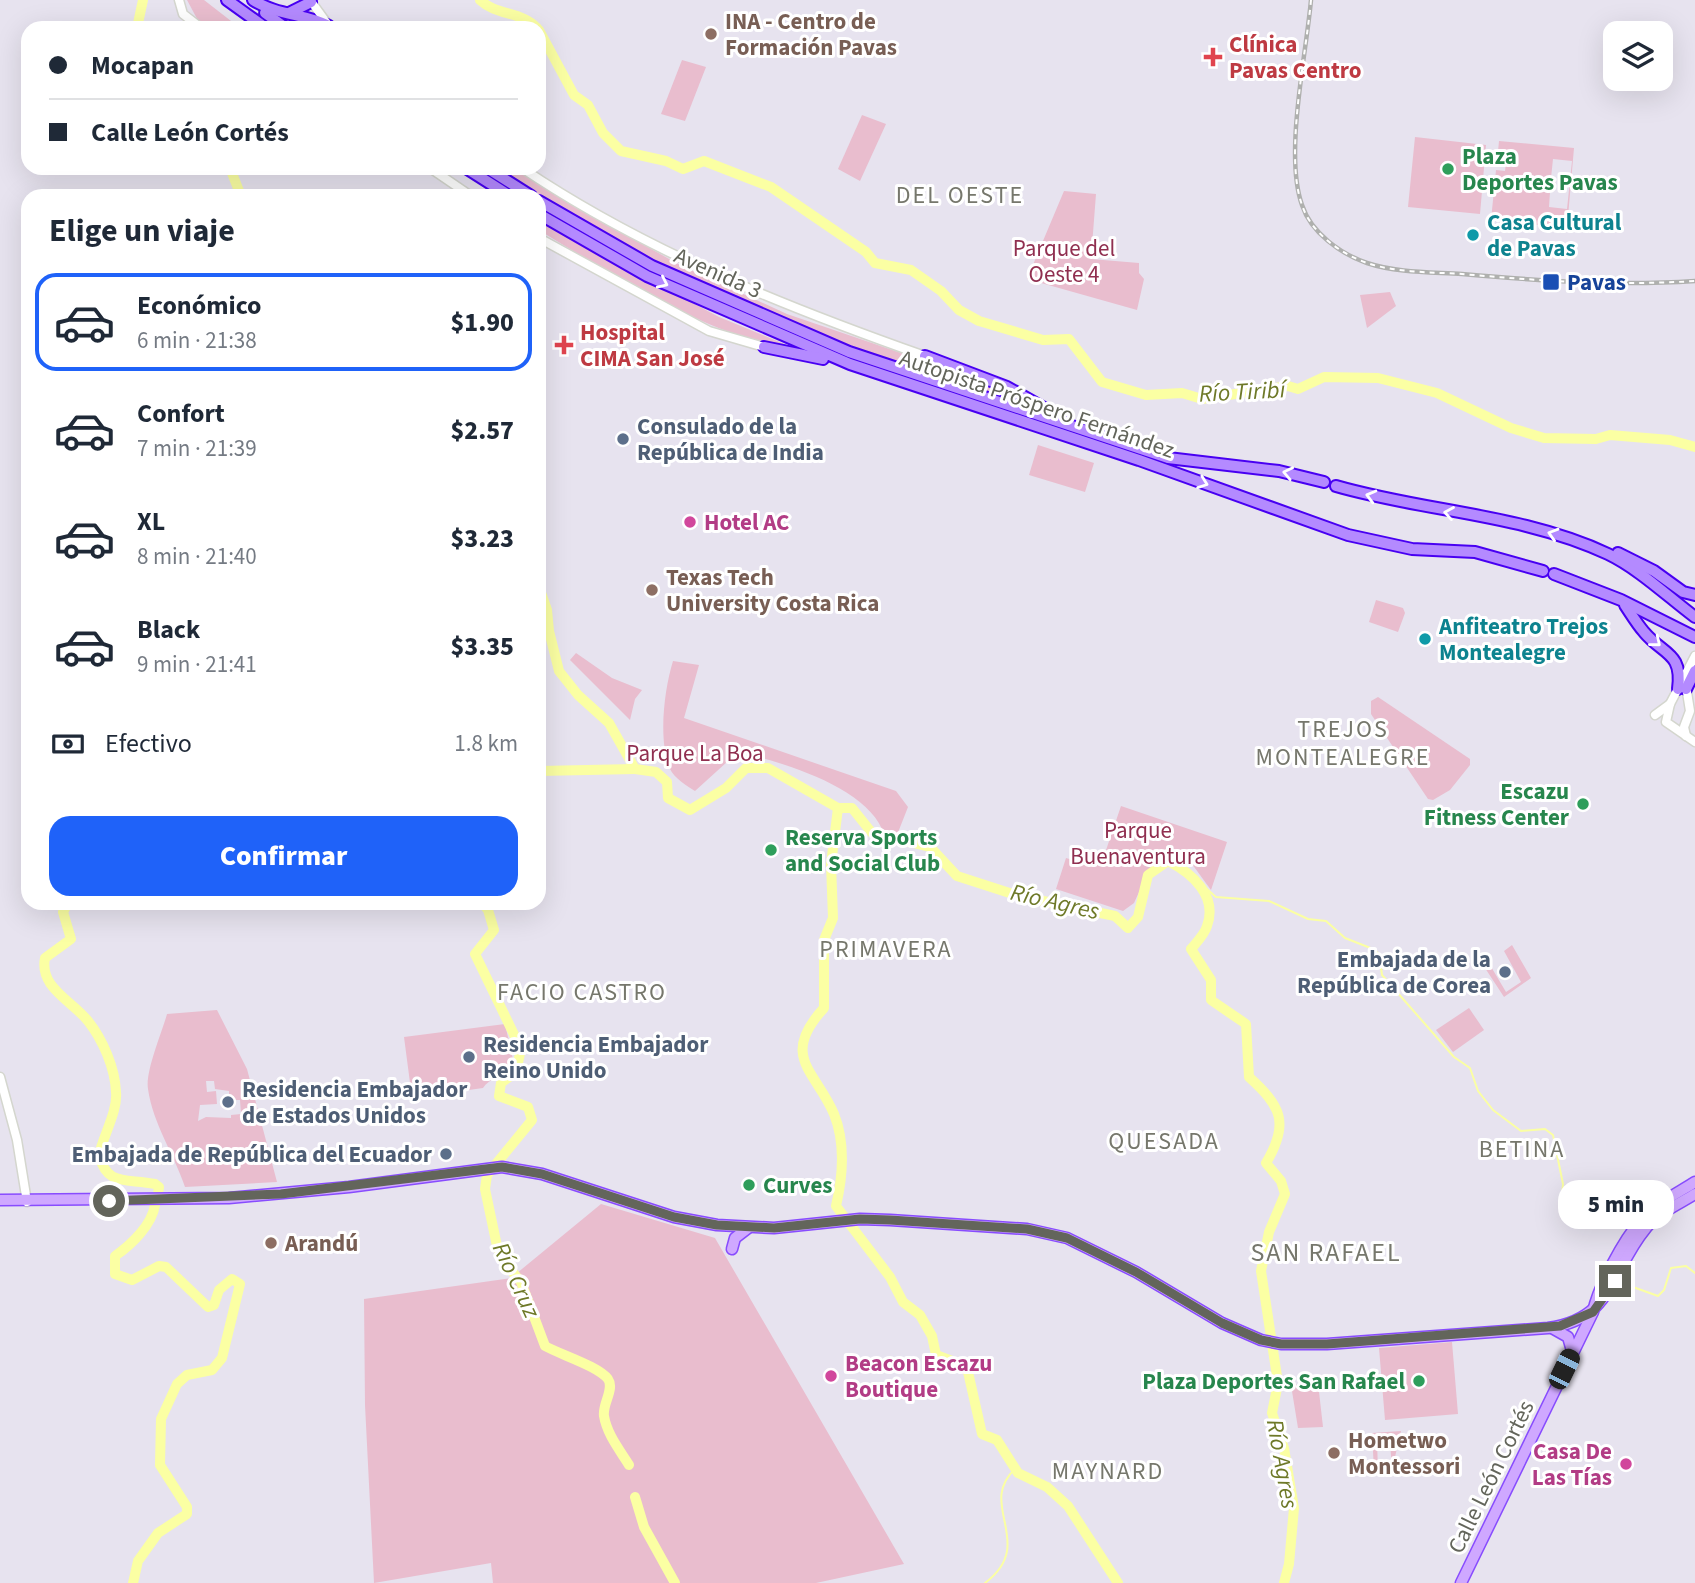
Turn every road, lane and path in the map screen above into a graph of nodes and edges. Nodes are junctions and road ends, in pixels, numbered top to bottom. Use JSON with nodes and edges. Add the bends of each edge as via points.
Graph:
{"nodes":[{"id":1,"x":179,"y":0,"type":"edge"},
{"id":2,"x":220,"y":0,"type":"edge"},
{"id":3,"x":227,"y":0,"type":"edge"},
{"id":4,"x":246,"y":0,"type":"edge"},
{"id":5,"x":253,"y":0,"type":"edge"},
{"id":6,"x":299,"y":0,"type":"edge"},
{"id":7,"x":310,"y":1,"type":"edge"},
{"id":8,"x":289,"y":13,"type":"junction"},
{"id":9,"x":192,"y":21,"type":"edge"},
{"id":10,"x":245,"y":21,"type":"edge"},
{"id":11,"x":256,"y":21,"type":"edge"},
{"id":12,"x":276,"y":21,"type":"edge"},
{"id":13,"x":312,"y":21,"type":"edge"},
{"id":14,"x":325,"y":21,"type":"edge"},
{"id":15,"x":440,"y":175,"type":"edge"},
{"id":16,"x":477,"y":175,"type":"edge"},
{"id":17,"x":498,"y":175,"type":"edge"},
{"id":18,"x":534,"y":175,"type":"edge"},
{"id":19,"x":461,"y":189,"type":"edge"},
{"id":20,"x":499,"y":189,"type":"edge"},
{"id":21,"x":520,"y":189,"type":"edge"},
{"id":22,"x":546,"y":205,"type":"edge"},
{"id":23,"x":546,"y":218,"type":"edge"},
{"id":24,"x":546,"y":243,"type":"edge"},
{"id":25,"x":764,"y":347,"type":"joint"},
{"id":26,"x":925,"y":356,"type":"joint"},
{"id":27,"x":850,"y":364,"type":"junction"},
{"id":28,"x":1107,"y":440,"type":"junction"},
{"id":29,"x":1324,"y":482,"type":"dead end"},
{"id":30,"x":1336,"y":486,"type":"dead end"},
{"id":31,"x":1582,"y":543,"type":"junction"},
{"id":32,"x":1695,"y":595,"type":"edge"},
{"id":33,"x":1621,"y":600,"type":"junction"},
{"id":34,"x":1695,"y":617,"type":"edge"},
{"id":35,"x":1695,"y":637,"type":"edge"},
{"id":36,"x":1695,"y":656,"type":"edge"},
{"id":37,"x":1692,"y":670,"type":"edge"},
{"id":38,"x":1682,"y":689,"type":"junction"},
{"id":39,"x":1655,"y":715,"type":"dead end"},
{"id":40,"x":1669,"y":716,"type":"junction"},
{"id":41,"x":1687,"y":719,"type":"junction"},
{"id":42,"x":1686,"y":736,"type":"junction"},
{"id":43,"x":1695,"y":742,"type":"edge"},
{"id":44,"x":0,"y":1077,"type":"edge"},
{"id":45,"x":1695,"y":1182,"type":"edge"},
{"id":46,"x":1695,"y":1194,"type":"edge"},
{"id":47,"x":0,"y":1200,"type":"edge"},
{"id":48,"x":27,"y":1202,"type":"junction"},
{"id":49,"x":748,"y":1228,"type":"junction"},
{"id":50,"x":732,"y":1249,"type":"dead end"},
{"id":51,"x":1595,"y":1300,"type":"junction"},
{"id":52,"x":1593,"y":1312,"type":"junction"},
{"id":53,"x":1572,"y":1323,"type":"junction"},
{"id":54,"x":1548,"y":1328,"type":"junction"},
{"id":55,"x":1572,"y":1352,"type":"junction"},
{"id":56,"x":1461,"y":1583,"type":"edge"}],
"edges":[{"from":1,"to":9,"type":"street","via":[[183,14]]},
{"from":2,"to":10,"type":"highway"},
{"from":3,"to":11,"type":"highway"},
{"from":4,"to":12,"type":"highway"},
{"from":5,"to":8,"type":"highway","via":[[273,12]]},
{"from":6,"to":8,"type":"highway"},
{"from":7,"to":8,"type":"highway"},
{"from":7,"to":14,"type":"street"},
{"from":8,"to":13,"type":"highway"},
{"from":15,"to":19,"type":"street"},
{"from":16,"to":20,"type":"highway"},
{"from":17,"to":21,"type":"highway"},
{"from":18,"to":26,"type":"street","name":"Avenida 3","via":[[705,269]]},
{"from":22,"to":28,"type":"highway","name":"Autopista Próspero Fernández","via":[[652,266],[802,334]]},
{"from":23,"to":27,"type":"highway","name":"Autopista Próspero Fernández","one_way":true,"via":[[647,276]]},
{"from":24,"to":25,"type":"street","via":[[709,331]]},
{"from":25,"to":27,"type":"highway"},
{"from":26,"to":28,"type":"highway","via":[[1007,387],[1042,410]]},
{"from":27,"to":33,"type":"highway","name":"Autopista Próspero Fernández","one_way":true,"via":[[1348,535],[1412,550],[1475,552],[1548,572]]},
{"from":29,"to":28,"type":"highway","name":"Autopista Próspero Fernández","one_way":true,"via":[[1279,471],[1168,458]]},
{"from":31,"to":30,"type":"highway","one_way":true,"via":[[1518,524],[1406,505]]},
{"from":31,"to":32,"type":"highway","via":[[1635,561],[1682,592]]},
{"from":31,"to":34,"type":"highway","via":[[1628,566]]},
{"from":33,"to":35,"type":"highway","name":"Autopista Próspero Fernández"},
{"from":33,"to":38,"type":"highway","one_way":true,"via":[[1644,633],[1676,662]]},
{"from":36,"to":37,"type":"street"},
{"from":37,"to":38,"type":"highway"},
{"from":38,"to":40,"type":"street"},
{"from":38,"to":41,"type":"street","via":[[1690,710]]},
{"from":39,"to":40,"type":"street"},
{"from":40,"to":41,"type":"street"},
{"from":40,"to":41,"type":"street"},
{"from":40,"to":42,"type":"street"},
{"from":41,"to":42,"type":"street"},
{"from":42,"to":43,"type":"street"},
{"from":44,"to":48,"type":"street"},
{"from":45,"to":51,"type":"main road","name":"Calle León Cortés","via":[[1642,1219]]},
{"from":46,"to":52,"type":"main road","name":"Calle León Cortés","via":[[1648,1225]]},
{"from":47,"to":48,"type":"main road"},
{"from":48,"to":49,"type":"main road","via":[[229,1198],[502,1167],[542,1174],[674,1217]]},
{"from":49,"to":50,"type":"main road","via":[[735,1238]]},
{"from":49,"to":54,"type":"main road","via":[[860,1219],[1027,1229],[1067,1238],[1222,1323],[1275,1343],[1327,1344]]},
{"from":51,"to":52,"type":"main road","name":"Calle León Cortés"},
{"from":51,"to":53,"type":"main road"},
{"from":52,"to":53,"type":"main road"},
{"from":52,"to":55,"type":"main road","name":"Calle León Cortés"},
{"from":53,"to":54,"type":"main road"},
{"from":54,"to":55,"type":"main road","via":[[1569,1337]]},
{"from":55,"to":56,"type":"main road","name":"Calle León Cortés"}]}
